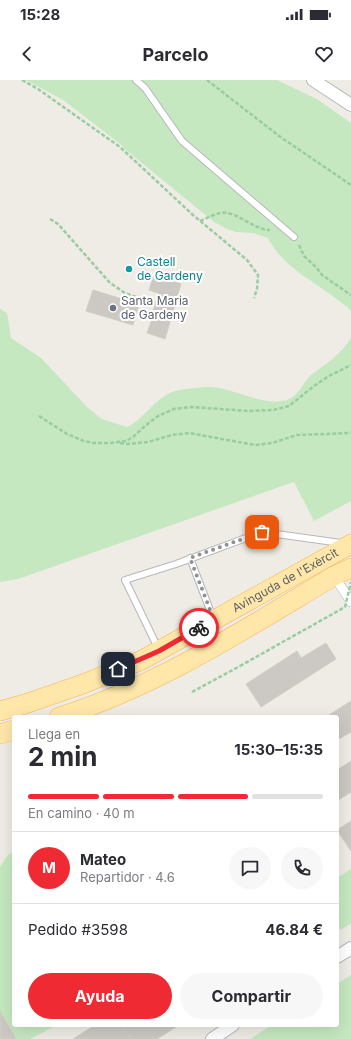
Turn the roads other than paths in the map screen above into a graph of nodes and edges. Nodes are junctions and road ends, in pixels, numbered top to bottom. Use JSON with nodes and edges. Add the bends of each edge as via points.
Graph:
{"nodes":[{"id":1,"x":136,"y":80,"type":"edge"},
{"id":2,"x":314,"y":80,"type":"edge"},
{"id":3,"x":351,"y":105,"type":"edge"},
{"id":4,"x":294,"y":237,"type":"road end"},
{"id":5,"x":351,"y":544,"type":"edge"},
{"id":6,"x":190,"y":558,"type":"junction"},
{"id":7,"x":351,"y":568,"type":"edge"},
{"id":8,"x":342,"y":579,"type":"edge"},
{"id":9,"x":351,"y":602,"type":"edge"},
{"id":10,"x":214,"y":620,"type":"junction"},
{"id":11,"x":159,"y":651,"type":"junction"},
{"id":12,"x":0,"y":711,"type":"edge"},
{"id":13,"x":66,"y":715,"type":"edge"},
{"id":14,"x":12,"y":731,"type":"edge"},
{"id":15,"x":0,"y":734,"type":"edge"},
{"id":16,"x":351,"y":948,"type":"edge"},
{"id":17,"x":339,"y":956,"type":"edge"},
{"id":18,"x":230,"y":1027,"type":"edge"},
{"id":19,"x":212,"y":1039,"type":"edge"}],
"edges":[{"from":1,"to":4,"type":"lane","via":[[145,88],[182,141]]},
{"from":2,"to":3,"type":"street"},
{"from":5,"to":6,"type":"lane","via":[[262,532]]},
{"from":5,"to":10,"type":"main road","name":"Avinguda de l'Exèrcit"},
{"from":6,"to":10,"type":"lane"},
{"from":6,"to":11,"type":"lane","via":[[125,580]]},
{"from":7,"to":8,"type":"main road","name":"Avinguda de l'Exèrcit"},
{"from":8,"to":9,"type":"street"},
{"from":8,"to":13,"type":"main road","name":"Avinguda de l'Exèrcit","via":[[136,688],[90,708]]},
{"from":10,"to":11,"type":"main road","name":"Avinguda de l'Exèrcit"},
{"from":11,"to":12,"type":"main road","name":"Avinguda de l'Exèrcit","via":[[83,684]]},
{"from":14,"to":15,"type":"main road"},
{"from":16,"to":17,"type":"street"},
{"from":18,"to":19,"type":"street"}]}
